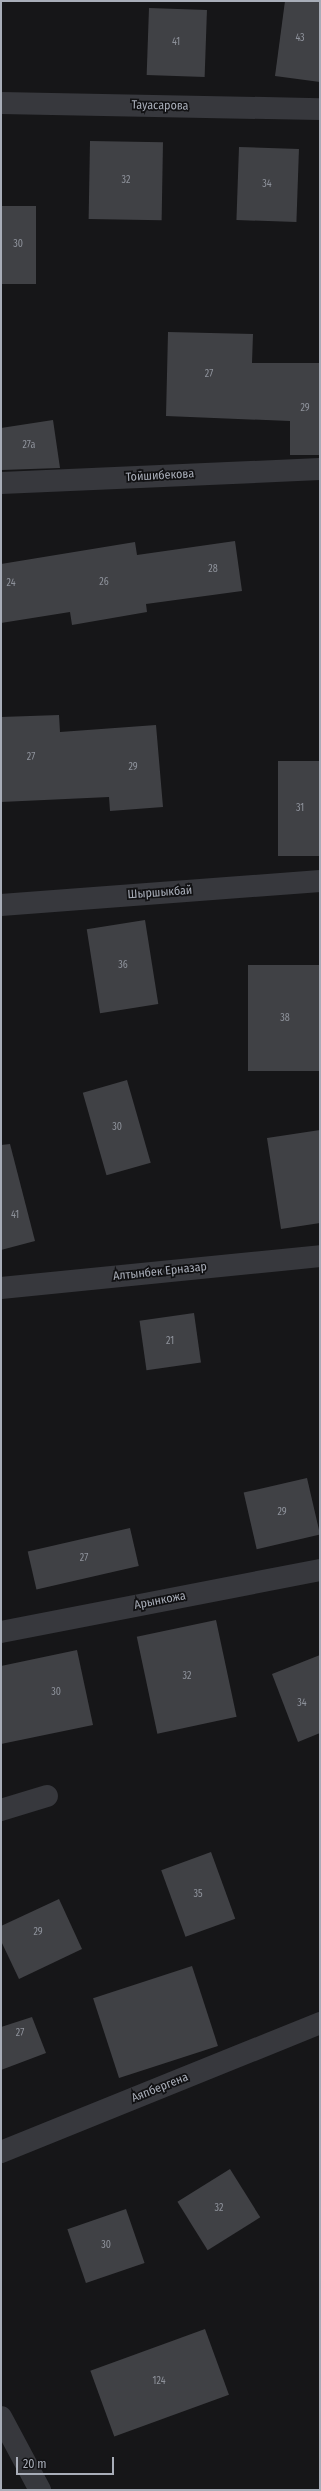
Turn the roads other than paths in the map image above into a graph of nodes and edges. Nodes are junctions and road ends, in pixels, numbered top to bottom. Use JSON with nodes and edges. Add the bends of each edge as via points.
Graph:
{"nodes":[{"id":1,"x":1,"y":103,"type":"edge"},
{"id":2,"x":320,"y":109,"type":"edge"},
{"id":3,"x":320,"y":469,"type":"edge"},
{"id":4,"x":1,"y":483,"type":"edge"},
{"id":5,"x":320,"y":881,"type":"edge"},
{"id":6,"x":1,"y":905,"type":"edge"},
{"id":7,"x":320,"y":1256,"type":"edge"},
{"id":8,"x":1,"y":1288,"type":"edge"},
{"id":9,"x":320,"y":1570,"type":"edge"},
{"id":10,"x":1,"y":1632,"type":"edge"},
{"id":11,"x":47,"y":1796,"type":"dead end"},
{"id":12,"x":1,"y":1810,"type":"edge"},
{"id":13,"x":320,"y":2023,"type":"edge"},
{"id":14,"x":1,"y":2152,"type":"edge"},
{"id":15,"x":1,"y":2417,"type":"edge"},
{"id":16,"x":40,"y":2490,"type":"edge"}],
"edges":[{"from":1,"to":2,"type":"street","name":"Тауасарова"},
{"from":3,"to":4,"type":"street","name":"Тойшибекова"},
{"from":5,"to":6,"type":"street","name":"Шыршыкбай"},
{"from":7,"to":8,"type":"street","name":"Алтынбек Ерназар"},
{"from":9,"to":10,"type":"street","name":"Арынкожа"},
{"from":11,"to":12,"type":"street"},
{"from":13,"to":14,"type":"street","name":"Аяпбергена"},
{"from":15,"to":16,"type":"street"}]}
